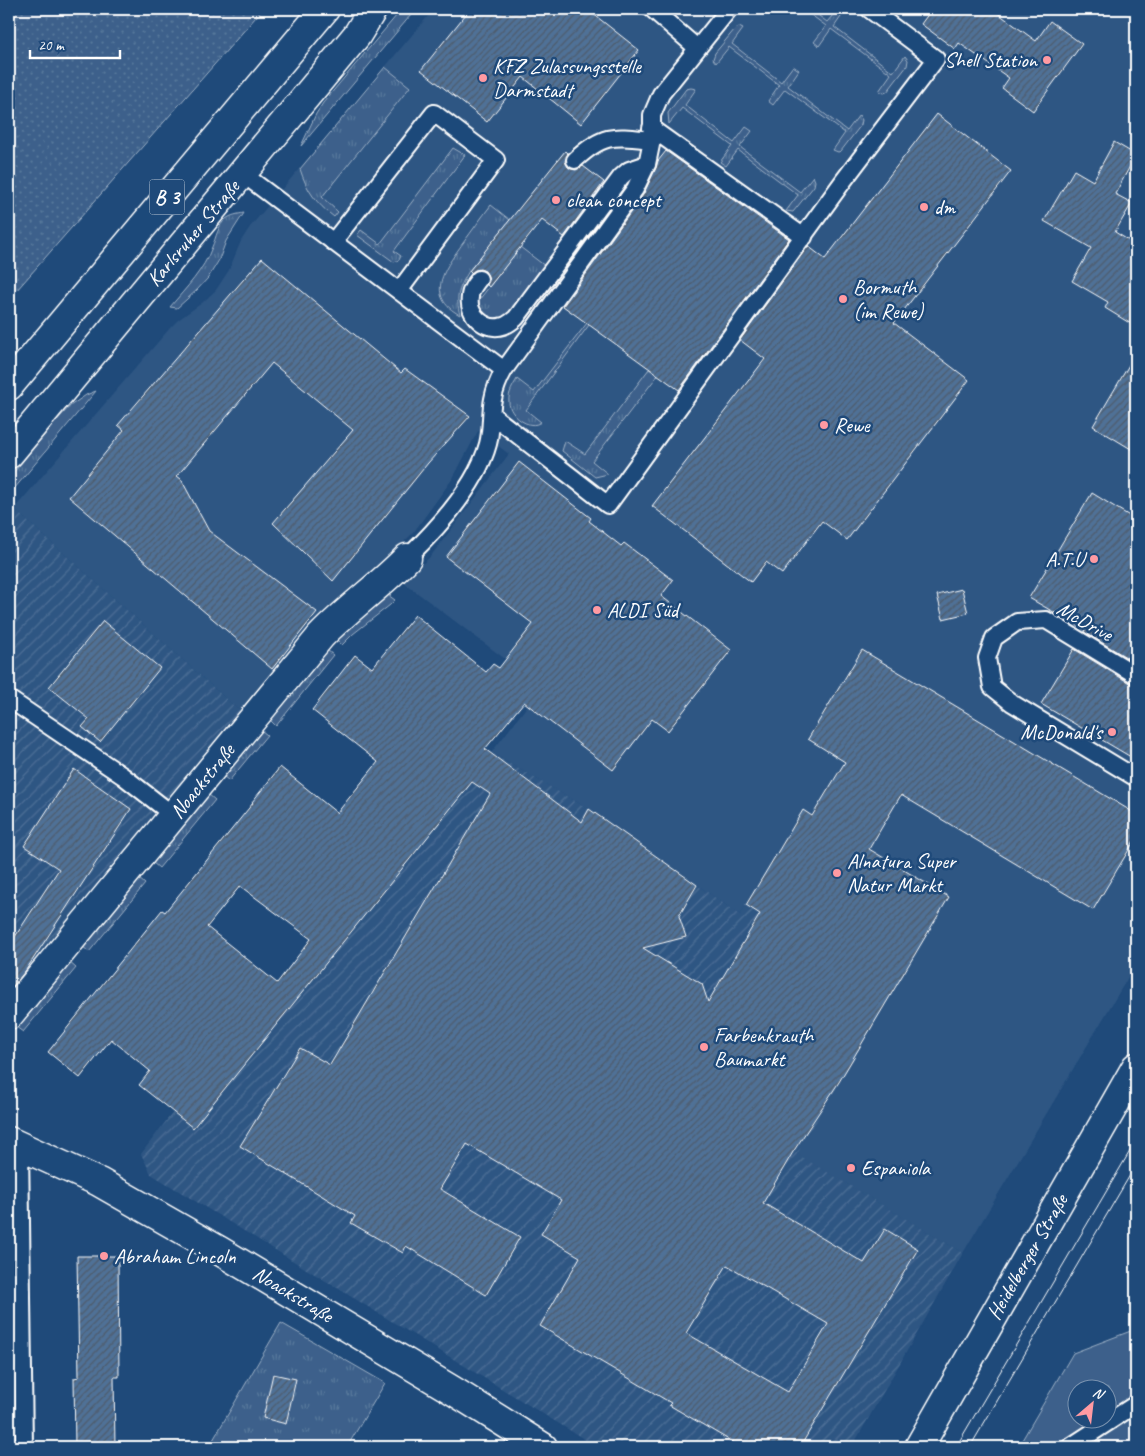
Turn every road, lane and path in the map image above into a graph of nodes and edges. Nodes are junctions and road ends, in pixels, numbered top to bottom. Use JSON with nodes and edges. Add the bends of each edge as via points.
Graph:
{"nodes":[{"id":1,"x":325,"y":9,"type":"edge"},
{"id":2,"x":373,"y":9,"type":"edge"},
{"id":3,"x":652,"y":9,"type":"edge"},
{"id":4,"x":729,"y":9,"type":"edge"},
{"id":5,"x":869,"y":9,"type":"edge"},
{"id":6,"x":698,"y":48,"type":"junction"},
{"id":7,"x":651,"y":134,"type":"junction"},
{"id":8,"x":575,"y":160,"type":"dead end"},
{"id":9,"x":647,"y":164,"type":"junction"},
{"id":10,"x":243,"y":174,"type":"junction"},
{"id":11,"x":804,"y":236,"type":"junction"},
{"id":12,"x":333,"y":242,"type":"junction"},
{"id":13,"x":479,"y":279,"type":"dead end"},
{"id":14,"x":399,"y":291,"type":"junction"},
{"id":15,"x":504,"y":370,"type":"junction"},
{"id":16,"x":9,"y":386,"type":"edge"},
{"id":17,"x":492,"y":415,"type":"junction"},
{"id":18,"x":9,"y":454,"type":"edge"},
{"id":19,"x":407,"y":558,"type":"joint"},
{"id":20,"x":1136,"y":675,"type":"edge"},
{"id":21,"x":9,"y":699,"type":"edge"},
{"id":22,"x":1136,"y":778,"type":"edge"},
{"id":23,"x":174,"y":815,"type":"junction"},
{"id":24,"x":9,"y":1015,"type":"edge"},
{"id":25,"x":1136,"y":1067,"type":"edge"},
{"id":26,"x":14,"y":1144,"type":"edge"},
{"id":27,"x":1136,"y":1404,"type":"edge"},
{"id":28,"x":24,"y":1447,"type":"edge"},
{"id":29,"x":543,"y":1447,"type":"edge"},
{"id":30,"x":919,"y":1447,"type":"edge"},
{"id":31,"x":1070,"y":1447,"type":"edge"}],
"edges":[{"from":1,"to":16,"type":"street","name":"Karlsruher Straße","number":"B 3"},
{"from":2,"to":10,"type":"street","name":"Karlsruher Straße","number":"B 3","via":[[357,36]]},
{"from":3,"to":6,"type":"lane"},
{"from":4,"to":6,"type":"lane"},
{"from":5,"to":11,"type":"lane","via":[[936,59]]},
{"from":6,"to":7,"type":"lane","via":[[661,94],[652,115]]},
{"from":7,"to":8,"type":"lane","via":[[598,141]]},
{"from":7,"to":9,"type":"lane"},
{"from":7,"to":11,"type":"lane"},
{"from":9,"to":13,"type":"lane","via":[[629,170],[621,177],[509,324],[493,327],[473,315],[469,306],[470,296]]},
{"from":9,"to":15,"type":"lane","via":[[635,189]]},
{"from":10,"to":12,"type":"lane"},
{"from":10,"to":18,"type":"street","name":"Karlsruher Straße","number":"B 3"},
{"from":11,"to":17,"type":"lane","via":[[608,505]]},
{"from":12,"to":14,"type":"lane"},
{"from":12,"to":14,"type":"lane","via":[[434,113],[496,160]]},
{"from":14,"to":15,"type":"lane"},
{"from":15,"to":17,"type":"lane","via":[[493,398]]},
{"from":17,"to":19,"type":"lane","via":[[488,444],[470,484],[447,516]]},
{"from":19,"to":23,"type":"street","name":"Noackstraße","via":[[321,636]]},
{"from":20,"to":22,"type":"lane","name":"McDrive","via":[[1046,620],[1017,622],[994,638],[987,658],[992,687],[1012,703]]},
{"from":21,"to":23,"type":"lane","via":[[123,776]]},
{"from":23,"to":24,"type":"street","name":"Noackstraße"},
{"from":25,"to":30,"type":"street","name":"Heidelberger Straße"},
{"from":26,"to":28,"type":"lane"},
{"from":26,"to":29,"type":"street","name":"Noackstraße","via":[[99,1182],[220,1250]]},
{"from":27,"to":31,"type":"lane"}]}
